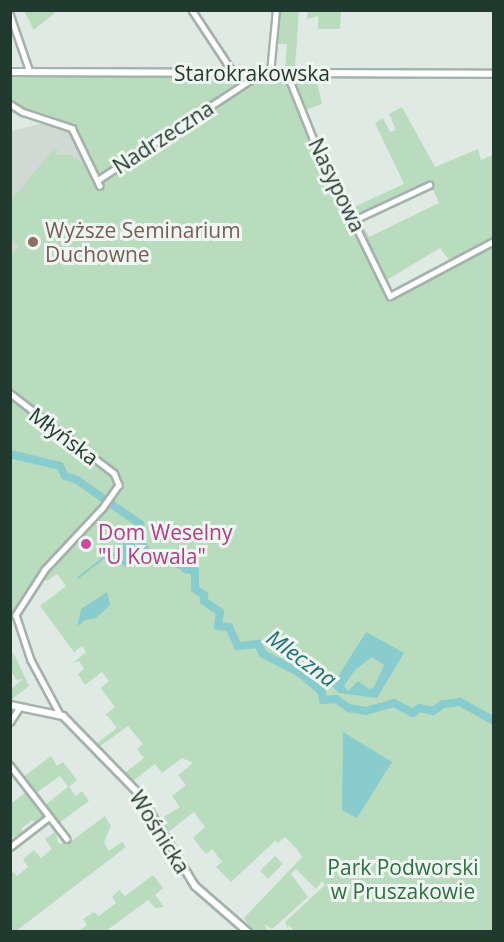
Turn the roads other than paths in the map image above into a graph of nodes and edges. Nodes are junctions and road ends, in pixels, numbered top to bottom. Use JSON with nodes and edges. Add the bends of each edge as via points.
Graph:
{"nodes":[{"id":1,"x":192,"y":10,"type":"edge"},
{"id":2,"x":276,"y":10,"type":"edge"},
{"id":3,"x":10,"y":14,"type":"edge"},
{"id":4,"x":10,"y":72,"type":"edge"},
{"id":5,"x":30,"y":72,"type":"junction"},
{"id":6,"x":233,"y":72,"type":"junction"},
{"id":7,"x":256,"y":73,"type":"junction"},
{"id":8,"x":270,"y":73,"type":"junction"},
{"id":9,"x":287,"y":73,"type":"junction"},
{"id":10,"x":494,"y":74,"type":"edge"},
{"id":11,"x":10,"y":104,"type":"edge"},
{"id":12,"x":98,"y":180,"type":"junction"},
{"id":13,"x":429,"y":185,"type":"dead end"},
{"id":14,"x":100,"y":186,"type":"dead end"},
{"id":15,"x":354,"y":220,"type":"junction"},
{"id":16,"x":494,"y":241,"type":"edge"},
{"id":17,"x":10,"y":393,"type":"edge"},
{"id":18,"x":10,"y":705,"type":"edge"},
{"id":19,"x":20,"y":708,"type":"junction"},
{"id":20,"x":60,"y":714,"type":"junction"},
{"id":21,"x":10,"y":722,"type":"edge"},
{"id":22,"x":10,"y":765,"type":"edge"},
{"id":23,"x":17,"y":775,"type":"junction"},
{"id":24,"x":11,"y":780,"type":"edge"},
{"id":25,"x":49,"y":817,"type":"junction"},
{"id":26,"x":68,"y":839,"type":"dead end"},
{"id":27,"x":10,"y":847,"type":"edge"},
{"id":28,"x":248,"y":932,"type":"edge"}],
"edges":[{"from":1,"to":6,"type":"street"},
{"from":2,"to":8,"type":"street"},
{"from":3,"to":5,"type":"street"},
{"from":4,"to":5,"type":"street","name":"Starokrakowska"},
{"from":5,"to":6,"type":"street","name":"Starokrakowska"},
{"from":6,"to":7,"type":"street","name":"Starokrakowska"},
{"from":7,"to":8,"type":"street","name":"Starokrakowska"},
{"from":7,"to":12,"type":"street","name":"Nadrzeczna","via":[[254,78]]},
{"from":8,"to":9,"type":"street","name":"Starokrakowska"},
{"from":9,"to":10,"type":"street","name":"Starokrakowska"},
{"from":9,"to":15,"type":"street","name":"Nasypowa","via":[[313,138]]},
{"from":11,"to":12,"type":"street","name":"Nadrzeczna","via":[[72,128]]},
{"from":12,"to":14,"type":"street","name":"Nadrzeczna"},
{"from":13,"to":15,"type":"street"},
{"from":15,"to":16,"type":"street","name":"Nasypowa","via":[[390,296]]},
{"from":17,"to":20,"type":"street","name":"Młyńska","via":[[117,478],[119,489],[45,570],[15,615],[31,660]]},
{"from":18,"to":19,"type":"street"},
{"from":19,"to":20,"type":"street"},
{"from":19,"to":21,"type":"street"},
{"from":20,"to":28,"type":"street","name":"Wośnicka","via":[[139,794],[195,886]]},
{"from":22,"to":23,"type":"street"},
{"from":23,"to":24,"type":"street"},
{"from":23,"to":25,"type":"street"},
{"from":25,"to":26,"type":"street"},
{"from":25,"to":27,"type":"street"}]}
